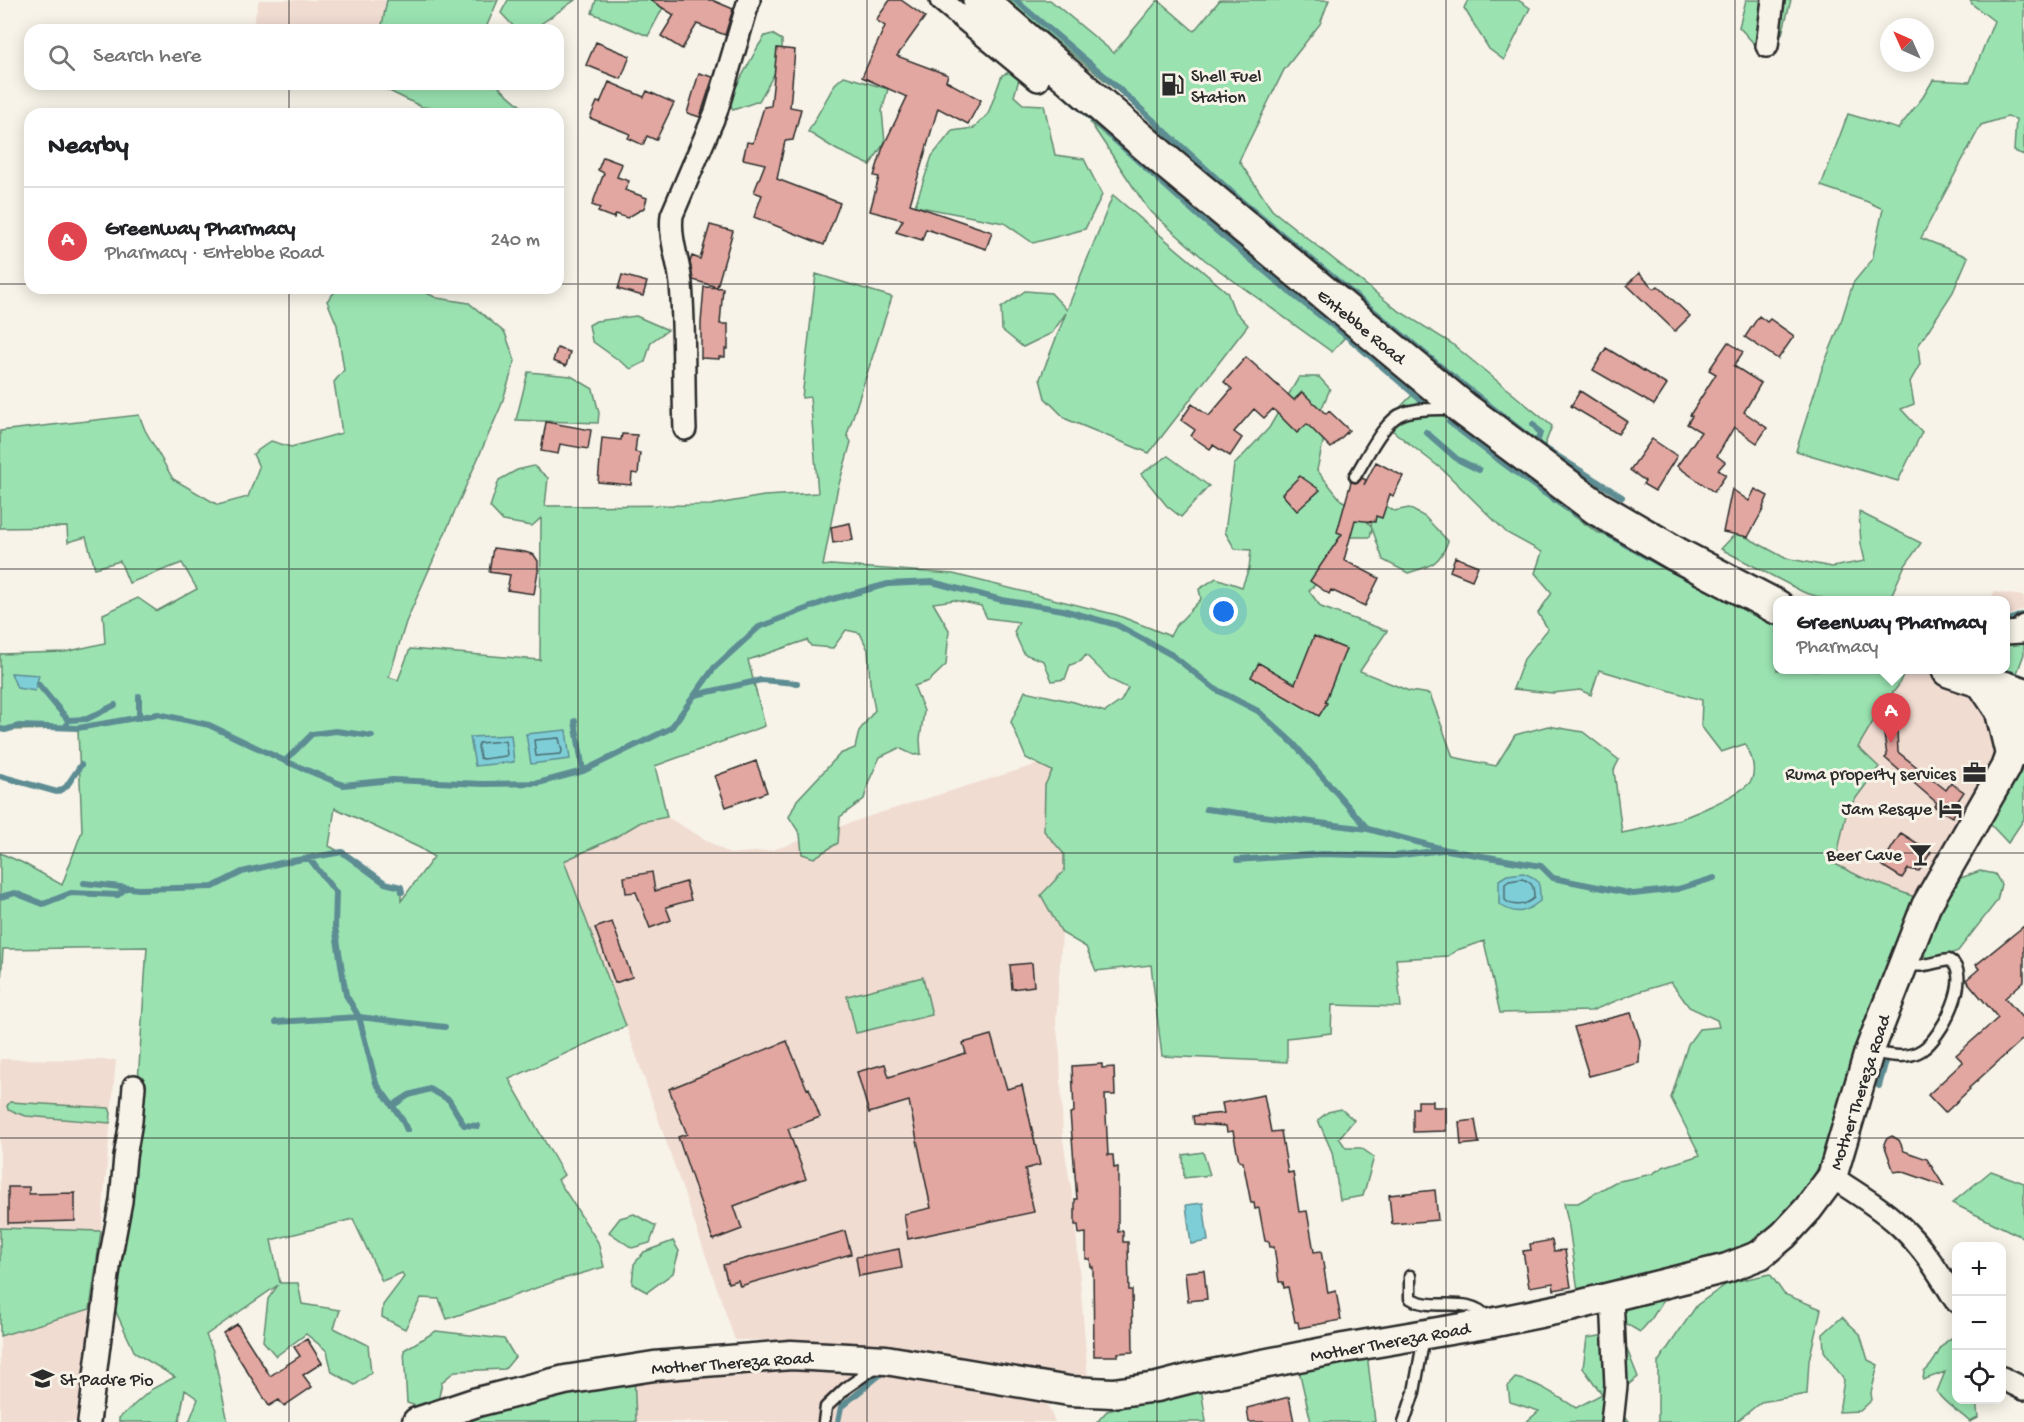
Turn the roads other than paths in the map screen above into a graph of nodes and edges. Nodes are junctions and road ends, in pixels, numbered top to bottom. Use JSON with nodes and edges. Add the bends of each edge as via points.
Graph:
{"nodes":[{"id":1,"x":749,"y":0,"type":"edge"},
{"id":2,"x":941,"y":0,"type":"edge"},
{"id":3,"x":980,"y":0,"type":"edge"},
{"id":4,"x":1773,"y":0,"type":"edge"},
{"id":5,"x":1767,"y":46,"type":"dead end"},
{"id":6,"x":1038,"y":80,"type":"dead end"},
{"id":7,"x":1464,"y":409,"type":"junction"},
{"id":8,"x":685,"y":429,"type":"dead end"},
{"id":9,"x":1355,"y":476,"type":"dead end"},
{"id":10,"x":1773,"y":605,"type":"edge"},
{"id":11,"x":1964,"y":674,"type":"edge"},
{"id":12,"x":1982,"y":680,"type":"junction"},
{"id":13,"x":2024,"y":695,"type":"edge"},
{"id":14,"x":2024,"y":716,"type":"edge"},
{"id":15,"x":2014,"y":755,"type":"edge"},
{"id":16,"x":1904,"y":964,"type":"junction"},
{"id":17,"x":1869,"y":1052,"type":"junction"},
{"id":18,"x":134,"y":1086,"type":"dead end"},
{"id":19,"x":1832,"y":1177,"type":"junction"},
{"id":20,"x":1410,"y":1276,"type":"dead end"},
{"id":21,"x":1612,"y":1296,"type":"junction"},
{"id":22,"x":1953,"y":1296,"type":"edge"},
{"id":23,"x":1491,"y":1323,"type":"junction"},
{"id":24,"x":1424,"y":1334,"type":"junction"},
{"id":25,"x":886,"y":1360,"type":"junction"},
{"id":26,"x":2006,"y":1380,"type":"edge"},
{"id":27,"x":2024,"y":1389,"type":"edge"},
{"id":28,"x":89,"y":1422,"type":"edge"},
{"id":29,"x":417,"y":1422,"type":"edge"},
{"id":30,"x":824,"y":1422,"type":"edge"},
{"id":31,"x":1404,"y":1422,"type":"edge"},
{"id":32,"x":1612,"y":1422,"type":"edge"}],
"edges":[{"from":1,"to":8,"type":"street","via":[[716,112],[672,215],[681,291]]},
{"from":2,"to":6,"type":"street"},
{"from":3,"to":7,"type":"main road","name":"Entebbe Road","via":[[1170,165]]},
{"from":4,"to":5,"type":"street"},
{"from":7,"to":9,"type":"lane","via":[[1402,413],[1390,421]]},
{"from":7,"to":10,"type":"main road","name":"Entebbe Road","via":[[1597,507]]},
{"from":11,"to":12,"type":"main road"},
{"from":12,"to":13,"type":"main road"},
{"from":12,"to":15,"type":"main road","via":[[2002,710]]},
{"from":14,"to":15,"type":"street","name":"Mother Thereza Road"},
{"from":15,"to":16,"type":"street","name":"Mother Thereza Road","via":[[1926,906]]},
{"from":16,"to":17,"type":"street","name":"Mother Thereza Road"},
{"from":16,"to":17,"type":"lane","via":[[1931,966],[1949,960],[1954,963],[1958,987],[1948,1017],[1922,1050],[1903,1057]]},
{"from":17,"to":19,"type":"street","name":"Mother Thereza Road"},
{"from":18,"to":28,"type":"street"},
{"from":19,"to":21,"type":"street","name":"Mother Thereza Road","via":[[1808,1209],[1760,1255],[1727,1268]]},
{"from":19,"to":22,"type":"street","via":[[1902,1227],[1929,1258]]},
{"from":20,"to":23,"type":"lane","via":[[1410,1298],[1419,1304],[1466,1304],[1485,1314]]},
{"from":21,"to":23,"type":"street","name":"Mother Thereza Road"},
{"from":21,"to":32,"type":"street","via":[[1616,1384]]},
{"from":23,"to":24,"type":"street","name":"Mother Thereza Road"},
{"from":24,"to":25,"type":"street","name":"Mother Thereza Road","via":[[1113,1393],[1069,1391]]},
{"from":24,"to":31,"type":"lane","via":[[1414,1392]]},
{"from":25,"to":29,"type":"street","name":"Mother Thereza Road","via":[[791,1355],[654,1366],[565,1380]]},
{"from":25,"to":30,"type":"lane","via":[[826,1407]]},
{"from":26,"to":27,"type":"street"}]}
